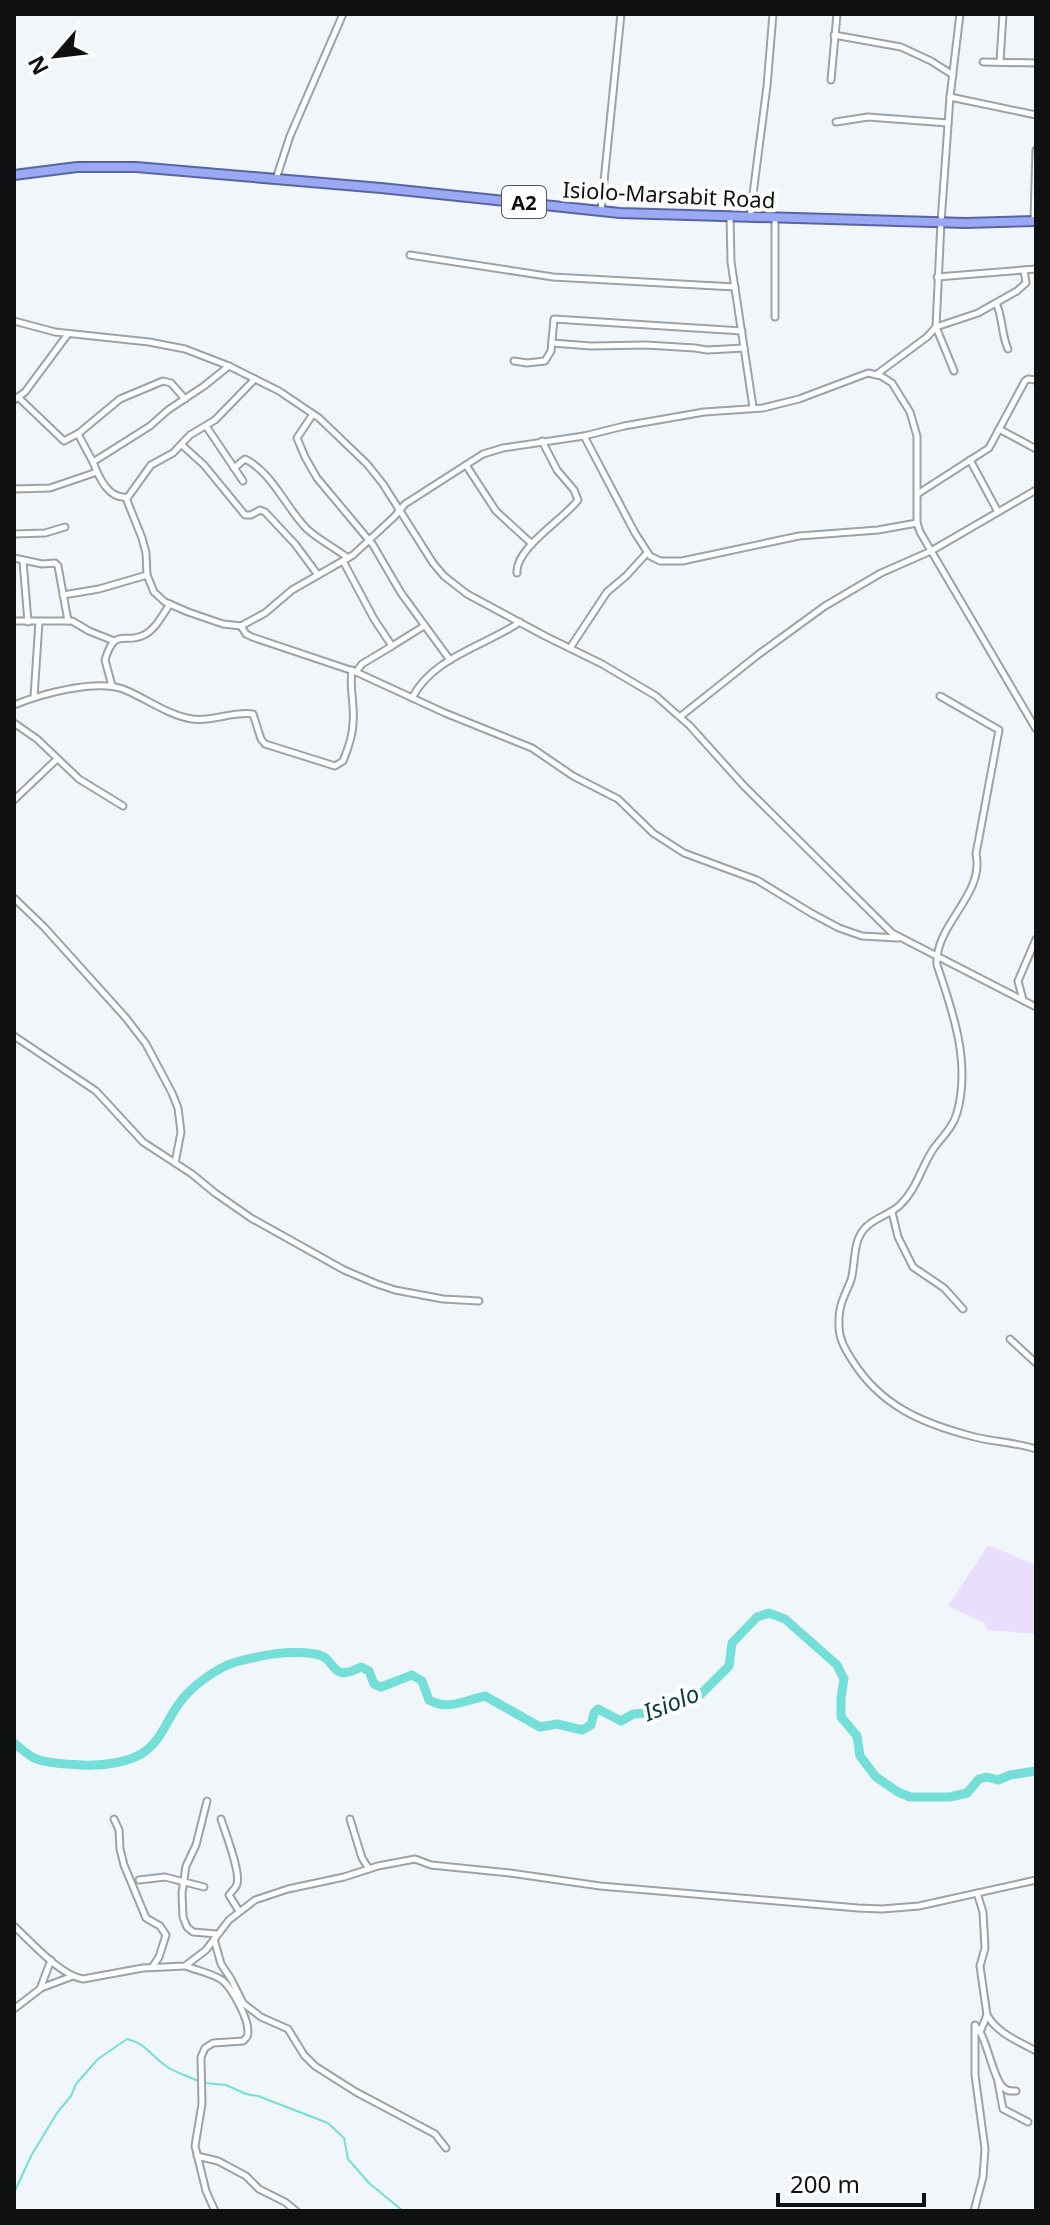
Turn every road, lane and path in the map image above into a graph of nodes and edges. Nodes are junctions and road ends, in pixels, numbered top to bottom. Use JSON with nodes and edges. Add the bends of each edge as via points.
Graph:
{"nodes":[{"id":1,"x":343,"y":14,"type":"edge"},
{"id":2,"x":621,"y":14,"type":"edge"},
{"id":3,"x":773,"y":14,"type":"edge"},
{"id":4,"x":837,"y":14,"type":"edge"},
{"id":5,"x":960,"y":14,"type":"edge"},
{"id":6,"x":1003,"y":14,"type":"edge"},
{"id":7,"x":834,"y":35,"type":"junction"},
{"id":8,"x":1000,"y":61,"type":"junction"},
{"id":9,"x":983,"y":62,"type":"dead end"},
{"id":10,"x":1036,"y":63,"type":"edge"},
{"id":11,"x":953,"y":75,"type":"junction"},
{"id":12,"x":831,"y":80,"type":"dead end"},
{"id":13,"x":950,"y":97,"type":"junction"},
{"id":14,"x":1036,"y":115,"type":"edge"},
{"id":15,"x":836,"y":122,"type":"dead end"},
{"id":16,"x":948,"y":123,"type":"junction"},
{"id":17,"x":1036,"y":150,"type":"edge"},
{"id":18,"x":14,"y":175,"type":"edge"},
{"id":19,"x":276,"y":179,"type":"junction"},
{"id":20,"x":601,"y":211,"type":"junction"},
{"id":21,"x":730,"y":217,"type":"junction"},
{"id":22,"x":775,"y":217,"type":"junction"},
{"id":23,"x":750,"y":218,"type":"junction"},
{"id":24,"x":1035,"y":221,"type":"edge"},
{"id":25,"x":941,"y":222,"type":"junction"},
{"id":26,"x":410,"y":255,"type":"dead end"},
{"id":27,"x":1036,"y":269,"type":"edge"},
{"id":28,"x":1024,"y":270,"type":"junction"},
{"id":29,"x":937,"y":277,"type":"junction"},
{"id":30,"x":735,"y":287,"type":"junction"},
{"id":31,"x":996,"y":303,"type":"junction"},
{"id":32,"x":775,"y":317,"type":"dead end"},
{"id":33,"x":14,"y":321,"type":"edge"},
{"id":34,"x":936,"y":327,"type":"junction"},
{"id":35,"x":742,"y":331,"type":"junction"},
{"id":36,"x":68,"y":334,"type":"junction"},
{"id":37,"x":552,"y":343,"type":"junction"},
{"id":38,"x":744,"y":348,"type":"junction"},
{"id":39,"x":1008,"y":349,"type":"dead end"},
{"id":40,"x":514,"y":361,"type":"dead end"},
{"id":41,"x":229,"y":366,"type":"junction"},
{"id":42,"x":954,"y":371,"type":"dead end"},
{"id":43,"x":876,"y":374,"type":"junction"},
{"id":44,"x":255,"y":379,"type":"junction"},
{"id":45,"x":1036,"y":380,"type":"edge"},
{"id":46,"x":16,"y":399,"type":"edge"},
{"id":47,"x":185,"y":399,"type":"junction"},
{"id":48,"x":753,"y":407,"type":"junction"},
{"id":49,"x":313,"y":414,"type":"junction"},
{"id":50,"x":206,"y":426,"type":"junction"},
{"id":51,"x":999,"y":429,"type":"junction"},
{"id":52,"x":78,"y":434,"type":"junction"},
{"id":53,"x":584,"y":436,"type":"junction"},
{"id":54,"x":542,"y":441,"type":"junction"},
{"id":55,"x":181,"y":445,"type":"junction"},
{"id":56,"x":1036,"y":449,"type":"edge"},
{"id":57,"x":970,"y":460,"type":"junction"},
{"id":58,"x":93,"y":462,"type":"junction"},
{"id":59,"x":466,"y":465,"type":"junction"},
{"id":60,"x":234,"y":468,"type":"junction"},
{"id":61,"x":97,"y":472,"type":"junction"},
{"id":62,"x":243,"y":481,"type":"dead end"},
{"id":63,"x":14,"y":489,"type":"edge"},
{"id":64,"x":1036,"y":490,"type":"edge"},
{"id":65,"x":918,"y":493,"type":"junction"},
{"id":66,"x":126,"y":498,"type":"junction"},
{"id":67,"x":398,"y":510,"type":"junction"},
{"id":68,"x":998,"y":512,"type":"junction"},
{"id":69,"x":917,"y":523,"type":"junction"},
{"id":70,"x":65,"y":527,"type":"dead end"},
{"id":71,"x":14,"y":534,"type":"edge"},
{"id":72,"x":369,"y":540,"type":"junction"},
{"id":73,"x":532,"y":544,"type":"junction"},
{"id":74,"x":931,"y":551,"type":"junction"},
{"id":75,"x":647,"y":553,"type":"junction"},
{"id":76,"x":14,"y":558,"type":"edge"},
{"id":77,"x":345,"y":560,"type":"junction"},
{"id":78,"x":23,"y":561,"type":"junction"},
{"id":79,"x":517,"y":573,"type":"dead end"},
{"id":80,"x":147,"y":575,"type":"junction"},
{"id":81,"x":318,"y":575,"type":"junction"},
{"id":82,"x":63,"y":595,"type":"junction"},
{"id":83,"x":170,"y":604,"type":"junction"},
{"id":84,"x":14,"y":621,"type":"edge"},
{"id":85,"x":68,"y":621,"type":"junction"},
{"id":86,"x":28,"y":622,"type":"junction"},
{"id":87,"x":39,"y":622,"type":"junction"},
{"id":88,"x":520,"y":622,"type":"junction"},
{"id":89,"x":241,"y":626,"type":"junction"},
{"id":90,"x":424,"y":626,"type":"junction"},
{"id":91,"x":114,"y":641,"type":"junction"},
{"id":92,"x":392,"y":646,"type":"junction"},
{"id":93,"x":570,"y":648,"type":"junction"},
{"id":94,"x":450,"y":660,"type":"junction"},
{"id":95,"x":354,"y":671,"type":"junction"},
{"id":96,"x":112,"y":686,"type":"junction"},
{"id":97,"x":940,"y":696,"type":"dead end"},
{"id":98,"x":34,"y":697,"type":"junction"},
{"id":99,"x":412,"y":698,"type":"junction"},
{"id":100,"x":14,"y":705,"type":"edge"},
{"id":101,"x":681,"y":716,"type":"junction"},
{"id":102,"x":14,"y":723,"type":"edge"},
{"id":103,"x":1036,"y":729,"type":"edge"},
{"id":104,"x":57,"y":759,"type":"junction"},
{"id":105,"x":14,"y":800,"type":"edge"},
{"id":106,"x":123,"y":806,"type":"dead end"},
{"id":107,"x":14,"y":898,"type":"edge"},
{"id":108,"x":899,"y":938,"type":"junction"},
{"id":109,"x":1036,"y":939,"type":"edge"},
{"id":110,"x":937,"y":956,"type":"junction"},
{"id":111,"x":1023,"y":1001,"type":"junction"},
{"id":112,"x":1036,"y":1007,"type":"edge"},
{"id":113,"x":14,"y":1036,"type":"edge"},
{"id":114,"x":175,"y":1163,"type":"junction"},
{"id":115,"x":892,"y":1212,"type":"junction"},
{"id":116,"x":479,"y":1301,"type":"dead end"},
{"id":117,"x":963,"y":1309,"type":"dead end"},
{"id":118,"x":1010,"y":1339,"type":"dead end"},
{"id":119,"x":1035,"y":1360,"type":"edge"},
{"id":120,"x":1036,"y":1449,"type":"edge"},
{"id":121,"x":207,"y":1801,"type":"dead end"},
{"id":122,"x":114,"y":1819,"type":"dead end"},
{"id":123,"x":221,"y":1819,"type":"dead end"},
{"id":124,"x":350,"y":1819,"type":"dead end"},
{"id":125,"x":369,"y":1869,"type":"junction"},
{"id":126,"x":139,"y":1880,"type":"dead end"},
{"id":127,"x":1036,"y":1880,"type":"edge"},
{"id":128,"x":183,"y":1882,"type":"junction"},
{"id":129,"x":204,"y":1887,"type":"dead end"},
{"id":130,"x":977,"y":1893,"type":"junction"},
{"id":131,"x":239,"y":1911,"type":"junction"},
{"id":132,"x":14,"y":1926,"type":"edge"},
{"id":133,"x":216,"y":1937,"type":"junction"},
{"id":134,"x":51,"y":1960,"type":"junction"},
{"id":135,"x":185,"y":1966,"type":"junction"},
{"id":136,"x":153,"y":1967,"type":"junction"},
{"id":137,"x":73,"y":1976,"type":"junction"},
{"id":138,"x":40,"y":1989,"type":"junction"},
{"id":139,"x":235,"y":1997,"type":"junction"},
{"id":140,"x":242,"y":2002,"type":"junction"},
{"id":141,"x":14,"y":2009,"type":"edge"},
{"id":142,"x":987,"y":2015,"type":"junction"},
{"id":143,"x":980,"y":2032,"type":"junction"},
{"id":144,"x":1036,"y":2051,"type":"edge"},
{"id":145,"x":998,"y":2081,"type":"junction"},
{"id":146,"x":1016,"y":2091,"type":"dead end"},
{"id":147,"x":1028,"y":2122,"type":"dead end"},
{"id":148,"x":446,"y":2148,"type":"dead end"},
{"id":149,"x":197,"y":2156,"type":"junction"},
{"id":150,"x":215,"y":2211,"type":"edge"},
{"id":151,"x":296,"y":2211,"type":"edge"},
{"id":152,"x":974,"y":2211,"type":"edge"}],
"edges":[{"from":1,"to":19,"type":"street"},
{"from":2,"to":20,"type":"street"},
{"from":3,"to":23,"type":"street"},
{"from":4,"to":7,"type":"street"},
{"from":5,"to":11,"type":"street"},
{"from":6,"to":8,"type":"street"},
{"from":7,"to":11,"type":"street","via":[[901,47]]},
{"from":7,"to":12,"type":"street"},
{"from":8,"to":9,"type":"street"},
{"from":8,"to":10,"type":"street"},
{"from":11,"to":13,"type":"street"},
{"from":13,"to":14,"type":"street"},
{"from":13,"to":16,"type":"street"},
{"from":15,"to":16,"type":"street","via":[[868,117]]},
{"from":16,"to":25,"type":"street"},
{"from":17,"to":24,"type":"street"},
{"from":18,"to":19,"type":"highway","name":"Isiolo-Marsabit Road","number":"A2","via":[[115,167]]},
{"from":19,"to":20,"type":"highway","name":"Isiolo-Marsabit Road","number":"A2"},
{"from":20,"to":21,"type":"highway","name":"Isiolo-Marsabit Road","number":"A2"},
{"from":21,"to":23,"type":"highway","name":"Isiolo-Marsabit Road","number":"A2"},
{"from":21,"to":30,"type":"street"},
{"from":22,"to":23,"type":"highway","name":"Isiolo-Marsabit Road","number":"A2"},
{"from":22,"to":25,"type":"highway","name":"Isiolo-Marsabit Road","number":"A2"},
{"from":22,"to":32,"type":"street"},
{"from":24,"to":25,"type":"highway","name":"Isiolo-Marsabit Road","number":"A2"},
{"from":25,"to":29,"type":"street"},
{"from":26,"to":30,"type":"street","via":[[553,277]]},
{"from":27,"to":28,"type":"street"},
{"from":28,"to":29,"type":"street"},
{"from":28,"to":31,"type":"street","via":[[1025,285]]},
{"from":29,"to":34,"type":"street"},
{"from":30,"to":35,"type":"street"},
{"from":31,"to":34,"type":"street"},
{"from":31,"to":39,"type":"street"},
{"from":33,"to":36,"type":"street"},
{"from":34,"to":42,"type":"street"},
{"from":34,"to":43,"type":"street"},
{"from":35,"to":37,"type":"street","via":[[554,319]]},
{"from":35,"to":38,"type":"street"},
{"from":36,"to":41,"type":"street","via":[[159,343]]},
{"from":36,"to":46,"type":"street"},
{"from":37,"to":38,"type":"street"},
{"from":37,"to":40,"type":"street","via":[[543,362]]},
{"from":38,"to":48,"type":"street"},
{"from":41,"to":44,"type":"street"},
{"from":41,"to":47,"type":"street"},
{"from":43,"to":48,"type":"street","via":[[789,402]]},
{"from":43,"to":65,"type":"street","via":[[895,386],[910,412],[917,436]]},
{"from":44,"to":49,"type":"street"},
{"from":44,"to":50,"type":"street"},
{"from":45,"to":51,"type":"street","via":[[1026,380]]},
{"from":46,"to":52,"type":"street","via":[[61,440]]},
{"from":47,"to":52,"type":"street","via":[[163,381],[120,399]]},
{"from":47,"to":58,"type":"street"},
{"from":48,"to":53,"type":"street"},
{"from":49,"to":67,"type":"street","via":[[367,464]]},
{"from":49,"to":72,"type":"street","via":[[297,435],[302,451],[319,482]]},
{"from":50,"to":55,"type":"street"},
{"from":50,"to":60,"type":"street"},
{"from":51,"to":56,"type":"street"},
{"from":51,"to":57,"type":"street","via":[[989,448]]},
{"from":52,"to":58,"type":"street"},
{"from":53,"to":54,"type":"street"},
{"from":53,"to":75,"type":"street"},
{"from":54,"to":59,"type":"street","via":[[495,450]]},
{"from":54,"to":73,"type":"street","via":[[579,499]]},
{"from":55,"to":66,"type":"street","via":[[147,469]]},
{"from":55,"to":81,"type":"street","via":[[245,515],[265,512]]},
{"from":57,"to":65,"type":"street"},
{"from":57,"to":68,"type":"street"},
{"from":58,"to":61,"type":"street"},
{"from":59,"to":67,"type":"street"},
{"from":59,"to":73,"type":"street","via":[[496,511]]},
{"from":60,"to":62,"type":"street"},
{"from":60,"to":77,"type":"street","via":[[245,459],[251,462],[305,527]]},
{"from":61,"to":63,"type":"street","via":[[50,488]]},
{"from":61,"to":66,"type":"street","via":[[113,495]]},
{"from":64,"to":68,"type":"street"},
{"from":65,"to":69,"type":"street"},
{"from":66,"to":80,"type":"street","via":[[142,538]]},
{"from":67,"to":72,"type":"street"},
{"from":67,"to":88,"type":"street","via":[[444,576]]},
{"from":68,"to":74,"type":"street"},
{"from":69,"to":74,"type":"street"},
{"from":69,"to":75,"type":"street","via":[[799,536],[675,562]]},
{"from":70,"to":71,"type":"street"},
{"from":72,"to":77,"type":"street"},
{"from":72,"to":90,"type":"street"},
{"from":73,"to":79,"type":"street","via":[[517,564]]},
{"from":74,"to":101,"type":"street","via":[[825,606]]},
{"from":74,"to":103,"type":"street"},
{"from":75,"to":93,"type":"street","via":[[607,592]]},
{"from":76,"to":78,"type":"street"},
{"from":77,"to":81,"type":"street"},
{"from":77,"to":92,"type":"street"},
{"from":78,"to":82,"type":"street","via":[[57,564]]},
{"from":78,"to":86,"type":"street"},
{"from":80,"to":82,"type":"street"},
{"from":80,"to":83,"type":"street","via":[[152,590]]},
{"from":81,"to":89,"type":"street"},
{"from":82,"to":85,"type":"street"},
{"from":83,"to":89,"type":"street"},
{"from":83,"to":91,"type":"street","via":[[147,633]]},
{"from":84,"to":86,"type":"street"},
{"from":85,"to":87,"type":"street"},
{"from":85,"to":91,"type":"street"},
{"from":86,"to":87,"type":"street"},
{"from":87,"to":98,"type":"street"},
{"from":88,"to":93,"type":"street"},
{"from":88,"to":94,"type":"street"},
{"from":89,"to":95,"type":"street","via":[[252,637]]},
{"from":90,"to":92,"type":"street"},
{"from":90,"to":94,"type":"street"},
{"from":91,"to":96,"type":"street","via":[[105,660]]},
{"from":92,"to":95,"type":"street"},
{"from":93,"to":101,"type":"street","via":[[638,684]]},
{"from":94,"to":99,"type":"street"},
{"from":95,"to":96,"type":"street","via":[[352,733],[343,761],[335,766],[265,744],[253,714],[194,719]]},
{"from":95,"to":99,"type":"street"},
{"from":96,"to":98,"type":"street"},
{"from":97,"to":110,"type":"street","via":[[999,730],[977,872]]},
{"from":98,"to":100,"type":"street"},
{"from":99,"to":108,"type":"street","via":[[548,757],[618,799],[653,833],[684,853],[757,880],[839,928],[862,936]]},
{"from":101,"to":108,"type":"street","via":[[744,786]]},
{"from":102,"to":104,"type":"street"},
{"from":104,"to":105,"type":"street"},
{"from":104,"to":106,"type":"street"},
{"from":107,"to":114,"type":"street","via":[[146,1044],[178,1108],[181,1132]]},
{"from":108,"to":110,"type":"street"},
{"from":109,"to":111,"type":"street","via":[[1018,981]]},
{"from":110,"to":111,"type":"street"},
{"from":110,"to":115,"type":"street","via":[[960,1049],[961,1095],[951,1127],[912,1191]]},
{"from":111,"to":112,"type":"street"},
{"from":113,"to":114,"type":"street","via":[[96,1091],[143,1142]]},
{"from":114,"to":116,"type":"street","via":[[233,1207],[344,1270],[395,1290]]},
{"from":115,"to":117,"type":"street","via":[[913,1267]]},
{"from":115,"to":120,"type":"street","via":[[866,1227],[857,1243],[839,1318],[850,1357],[871,1385],[903,1412],[970,1436]]},
{"from":118,"to":119,"type":"street"},
{"from":121,"to":128,"type":"street"},
{"from":122,"to":136,"type":"street","via":[[124,1865],[146,1918],[166,1935]]},
{"from":123,"to":131,"type":"street","via":[[238,1881],[229,1895]]},
{"from":124,"to":125,"type":"street"},
{"from":125,"to":130,"type":"street","via":[[415,1859],[600,1886],[882,1909]]},
{"from":125,"to":131,"type":"street","via":[[264,1897]]},
{"from":126,"to":128,"type":"street","via":[[165,1877]]},
{"from":127,"to":130,"type":"street"},
{"from":128,"to":129,"type":"street"},
{"from":128,"to":133,"type":"street","via":[[181,1907],[187,1927]]},
{"from":130,"to":142,"type":"street","via":[[983,1912],[980,1966]]},
{"from":131,"to":133,"type":"street"},
{"from":132,"to":134,"type":"street"},
{"from":133,"to":135,"type":"street"},
{"from":133,"to":140,"type":"street","via":[[221,1964]]},
{"from":134,"to":137,"type":"street"},
{"from":134,"to":138,"type":"street"},
{"from":135,"to":136,"type":"street"},
{"from":135,"to":139,"type":"street","via":[[220,1979]]},
{"from":136,"to":137,"type":"street"},
{"from":137,"to":138,"type":"street"},
{"from":138,"to":141,"type":"street"},
{"from":139,"to":140,"type":"street"},
{"from":139,"to":149,"type":"street","via":[[248,2035],[238,2043],[213,2043],[202,2052]]},
{"from":140,"to":148,"type":"street","via":[[288,2029],[315,2066],[435,2134]]},
{"from":142,"to":143,"type":"street"},
{"from":142,"to":144,"type":"street","via":[[1001,2031]]},
{"from":143,"to":145,"type":"street"},
{"from":143,"to":152,"type":"street","via":[[975,2025],[975,2075],[985,2149]]},
{"from":145,"to":146,"type":"street"},
{"from":145,"to":147,"type":"street","via":[[1003,2109]]},
{"from":149,"to":150,"type":"street"},
{"from":149,"to":151,"type":"street","via":[[246,2176]]}]}
